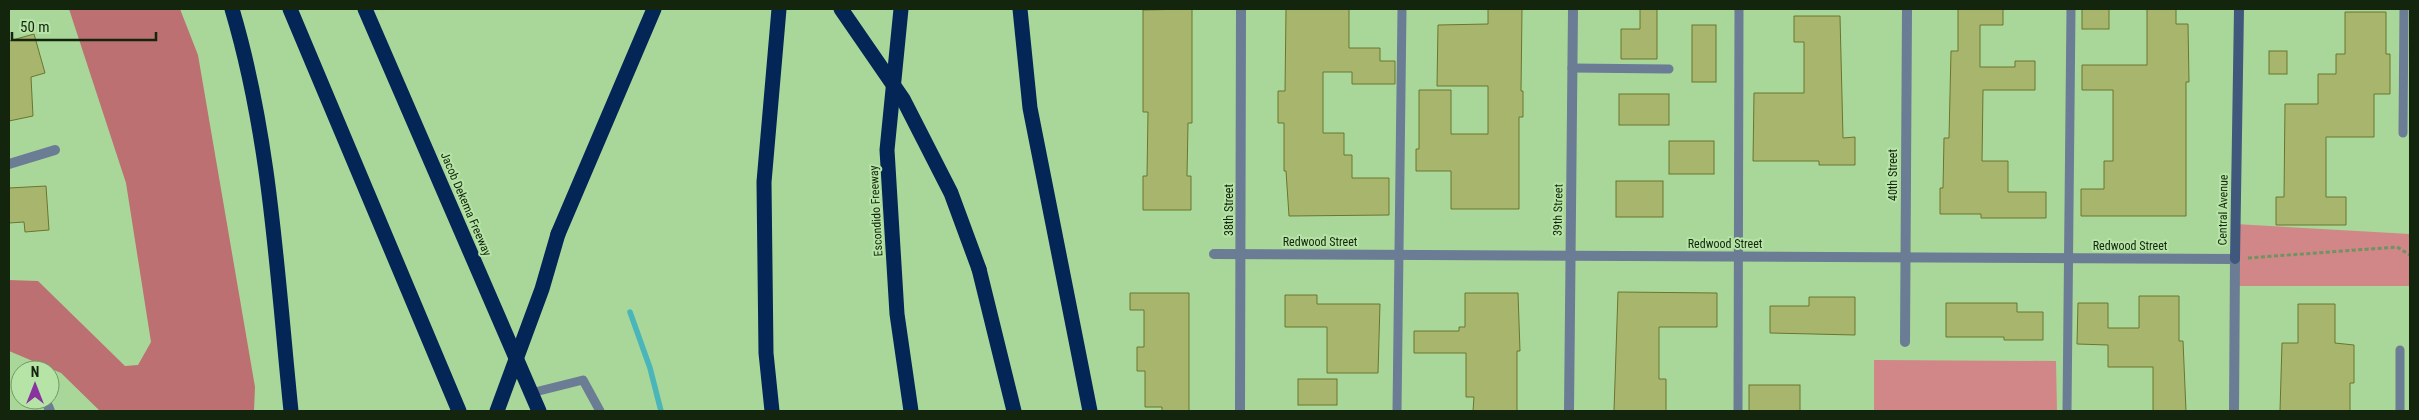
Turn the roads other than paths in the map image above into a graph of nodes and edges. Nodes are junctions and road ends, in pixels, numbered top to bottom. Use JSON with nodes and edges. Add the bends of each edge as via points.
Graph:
{"nodes":[{"id":1,"x":232,"y":9,"type":"edge"},
{"id":2,"x":290,"y":9,"type":"edge"},
{"id":3,"x":365,"y":9,"type":"edge"},
{"id":4,"x":654,"y":9,"type":"edge"},
{"id":5,"x":779,"y":9,"type":"edge"},
{"id":6,"x":841,"y":9,"type":"edge"},
{"id":7,"x":901,"y":9,"type":"edge"},
{"id":8,"x":1020,"y":9,"type":"edge"},
{"id":9,"x":1242,"y":9,"type":"edge"},
{"id":10,"x":1402,"y":9,"type":"edge"},
{"id":11,"x":1573,"y":9,"type":"edge"},
{"id":12,"x":1739,"y":9,"type":"edge"},
{"id":13,"x":1907,"y":9,"type":"edge"},
{"id":14,"x":2071,"y":9,"type":"edge"},
{"id":15,"x":2239,"y":9,"type":"edge"},
{"id":16,"x":2404,"y":9,"type":"edge"},
{"id":17,"x":1572,"y":68,"type":"junction"},
{"id":18,"x":1669,"y":69,"type":"dead end"},
{"id":19,"x":2403,"y":134,"type":"dead end"},
{"id":20,"x":55,"y":150,"type":"dead end"},
{"id":21,"x":9,"y":164,"type":"edge"},
{"id":22,"x":1214,"y":254,"type":"dead end"},
{"id":23,"x":1242,"y":254,"type":"junction"},
{"id":24,"x":1399,"y":255,"type":"junction"},
{"id":25,"x":1570,"y":256,"type":"junction"},
{"id":26,"x":1738,"y":256,"type":"junction"},
{"id":27,"x":1905,"y":258,"type":"junction"},
{"id":28,"x":2069,"y":258,"type":"junction"},
{"id":29,"x":2235,"y":259,"type":"junction"},
{"id":30,"x":1905,"y":342,"type":"dead end"},
{"id":31,"x":2400,"y":350,"type":"dead end"},
{"id":32,"x":531,"y":392,"type":"junction"},
{"id":33,"x":291,"y":411,"type":"edge"},
{"id":34,"x":459,"y":411,"type":"edge"},
{"id":35,"x":497,"y":411,"type":"edge"},
{"id":36,"x":539,"y":411,"type":"edge"},
{"id":37,"x":600,"y":411,"type":"edge"},
{"id":38,"x":772,"y":411,"type":"edge"},
{"id":39,"x":911,"y":411,"type":"edge"},
{"id":40,"x":1014,"y":411,"type":"edge"},
{"id":41,"x":1090,"y":411,"type":"edge"},
{"id":42,"x":1240,"y":411,"type":"edge"},
{"id":43,"x":1398,"y":411,"type":"edge"},
{"id":44,"x":1569,"y":411,"type":"edge"},
{"id":45,"x":1738,"y":411,"type":"edge"},
{"id":46,"x":2067,"y":411,"type":"edge"},
{"id":47,"x":2234,"y":411,"type":"edge"},
{"id":48,"x":2400,"y":411,"type":"edge"}],
"edges":[{"from":1,"to":33,"type":"highway","via":[[261,134],[276,240]]},
{"from":2,"to":34,"type":"highway"},
{"from":3,"to":32,"type":"highway","name":"Jacob Dekema Freeway"},
{"from":4,"to":35,"type":"highway","bridge":true,"via":[[558,234],[542,289]]},
{"from":5,"to":38,"type":"highway","via":[[764,182],[766,353]]},
{"from":6,"to":40,"type":"highway","bridge":true,"via":[[903,99],[951,193],[979,269]]},
{"from":7,"to":39,"type":"highway","name":"Escondido Freeway","via":[[887,150],[897,314]]},
{"from":8,"to":41,"type":"highway","via":[[1030,108]]},
{"from":9,"to":23,"type":"street","name":"38th Street"},
{"from":10,"to":24,"type":"lane"},
{"from":11,"to":17,"type":"street","name":"39th Street"},
{"from":12,"to":26,"type":"lane"},
{"from":13,"to":27,"type":"street","name":"40th Street"},
{"from":14,"to":28,"type":"lane"},
{"from":15,"to":29,"type":"street","name":"Central Avenue"},
{"from":16,"to":19,"type":"lane"},
{"from":17,"to":18,"type":"lane"},
{"from":17,"to":25,"type":"street","name":"39th Street"},
{"from":20,"to":21,"type":"street"},
{"from":22,"to":23,"type":"street","name":"Redwood Street"},
{"from":23,"to":24,"type":"street","name":"Redwood Street"},
{"from":23,"to":42,"type":"street","name":"38th Street"},
{"from":24,"to":25,"type":"street","name":"Redwood Street"},
{"from":24,"to":43,"type":"lane"},
{"from":25,"to":26,"type":"street","name":"Redwood Street"},
{"from":25,"to":44,"type":"street","name":"39th Street"},
{"from":26,"to":27,"type":"street","name":"Redwood Street"},
{"from":26,"to":45,"type":"lane"},
{"from":27,"to":28,"type":"street","name":"Redwood Street"},
{"from":27,"to":30,"type":"street","name":"40th Street"},
{"from":28,"to":29,"type":"street","name":"Redwood Street"},
{"from":28,"to":46,"type":"lane"},
{"from":29,"to":47,"type":"street","name":"Central Avenue"},
{"from":31,"to":48,"type":"lane"},
{"from":32,"to":36,"type":"highway","name":"Jacob Dekema Freeway"},
{"from":32,"to":37,"type":"lane","via":[[583,380]]}]}
